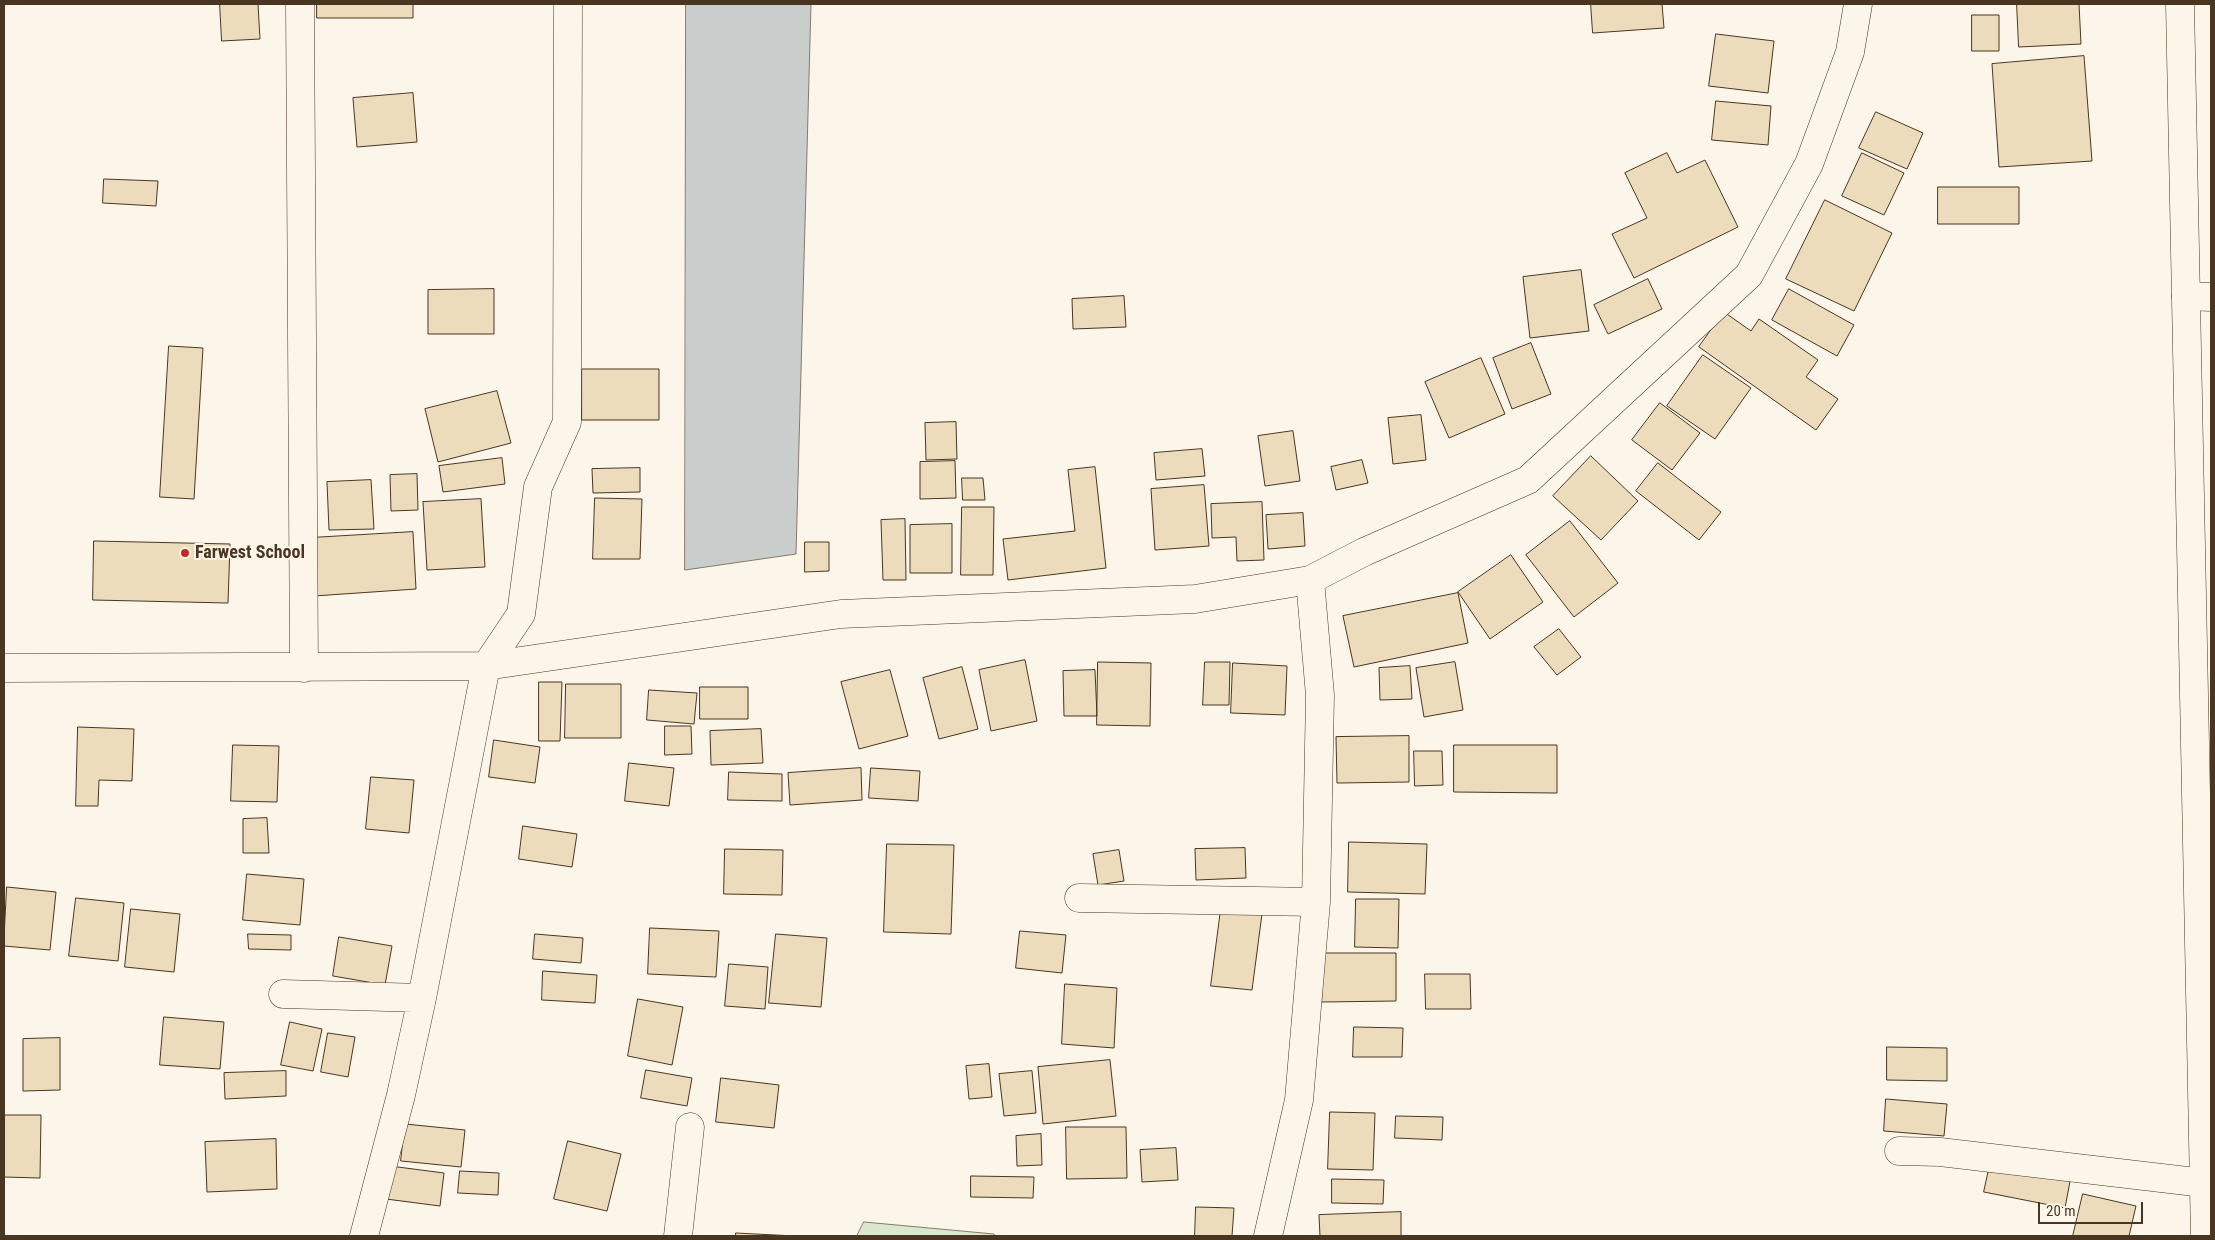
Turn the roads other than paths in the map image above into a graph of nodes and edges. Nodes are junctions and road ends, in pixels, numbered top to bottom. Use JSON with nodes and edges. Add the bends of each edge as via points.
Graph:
{"nodes":[{"id":1,"x":300,"y":4,"type":"edge"},
{"id":2,"x":568,"y":4,"type":"edge"},
{"id":3,"x":1858,"y":4,"type":"edge"},
{"id":4,"x":2180,"y":4,"type":"edge"},
{"id":5,"x":2199,"y":297,"type":"edge"},
{"id":6,"x":1310,"y":580,"type":"junction"},
{"id":7,"x":486,"y":666,"type":"junction"},
{"id":8,"x":4,"y":668,"type":"edge"},
{"id":9,"x":304,"y":668,"type":"junction"},
{"id":10,"x":1079,"y":898,"type":"dead end"},
{"id":11,"x":1316,"y":902,"type":"junction"},
{"id":12,"x":283,"y":994,"type":"dead end"},
{"id":13,"x":422,"y":998,"type":"junction"},
{"id":14,"x":690,"y":1127,"type":"dead end"},
{"id":15,"x":1899,"y":1151,"type":"dead end"},
{"id":16,"x":2204,"y":1183,"type":"junction"},
{"id":17,"x":364,"y":1236,"type":"edge"},
{"id":18,"x":678,"y":1236,"type":"edge"},
{"id":19,"x":1268,"y":1236,"type":"edge"},
{"id":20,"x":2205,"y":1236,"type":"edge"}],
"edges":[{"from":1,"to":9,"type":"street"},
{"from":2,"to":7,"type":"street","via":[[567,422],[538,487],[521,614]]},
{"from":3,"to":6,"type":"street","via":[[1850,52],[1809,164],[1749,275],[1528,480],[1364,552]]},
{"from":4,"to":5,"type":"street"},
{"from":5,"to":16,"type":"street"},
{"from":6,"to":7,"type":"street","via":[[1195,599],[841,614]]},
{"from":6,"to":11,"type":"street","via":[[1320,695]]},
{"from":7,"to":9,"type":"street"},
{"from":7,"to":13,"type":"street"},
{"from":8,"to":9,"type":"street"},
{"from":10,"to":11,"type":"street"},
{"from":11,"to":19,"type":"street","via":[[1299,1100]]},
{"from":12,"to":13,"type":"street"},
{"from":13,"to":17,"type":"street","via":[[402,1095]]},
{"from":14,"to":18,"type":"street"},
{"from":15,"to":16,"type":"street","via":[[1940,1152]]},
{"from":16,"to":20,"type":"street"}]}
